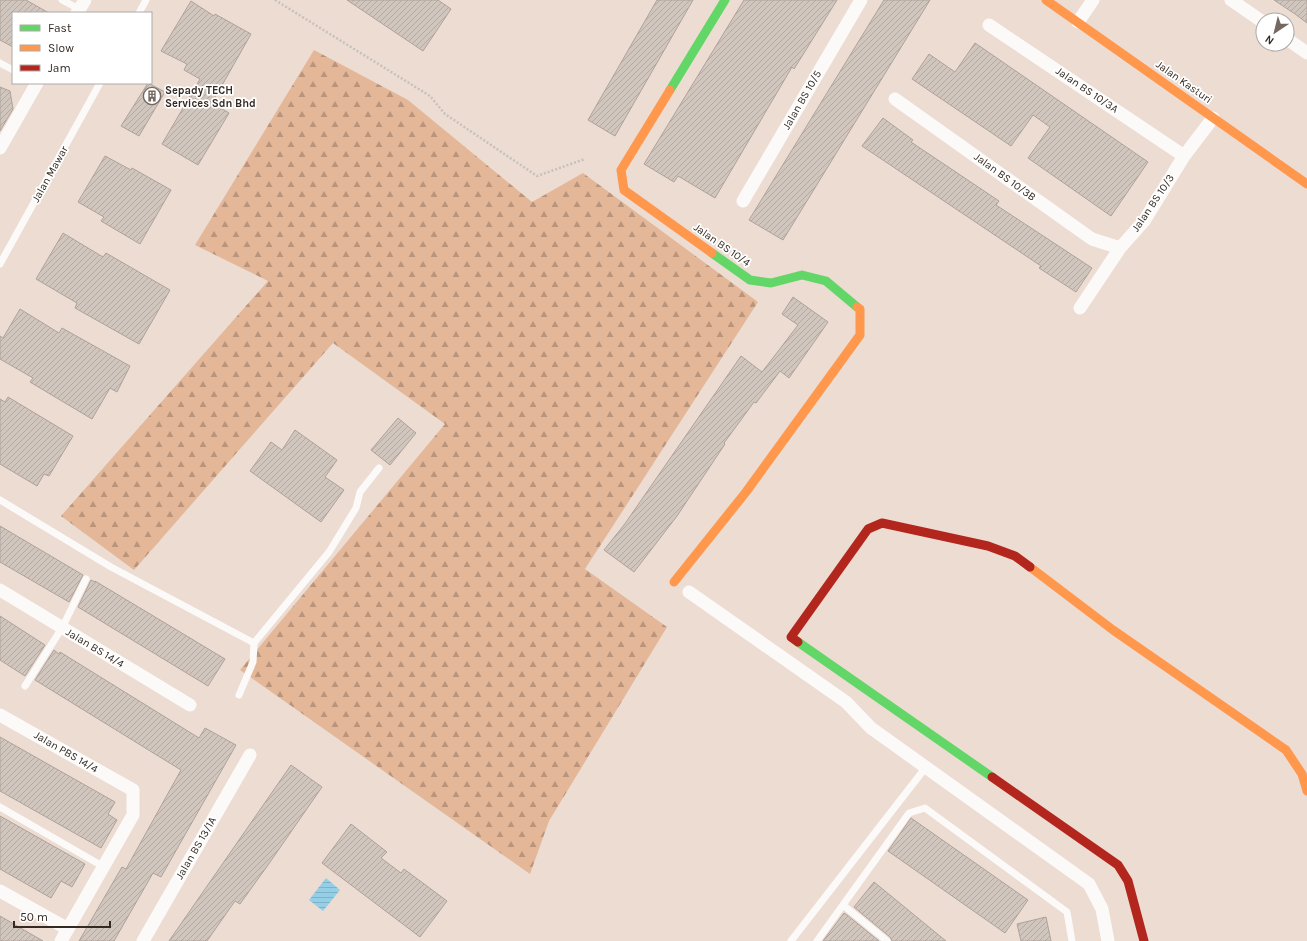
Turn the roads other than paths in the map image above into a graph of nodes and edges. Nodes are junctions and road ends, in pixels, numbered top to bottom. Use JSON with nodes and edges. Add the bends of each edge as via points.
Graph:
{"nodes":[{"id":1,"x":62,"y":0,"type":"edge"},
{"id":2,"x":146,"y":0,"type":"edge"},
{"id":3,"x":725,"y":0,"type":"edge"},
{"id":4,"x":861,"y":0,"type":"edge"},
{"id":5,"x":1046,"y":0,"type":"edge"},
{"id":6,"x":1093,"y":0,"type":"edge"},
{"id":7,"x":1231,"y":0,"type":"edge"},
{"id":8,"x":80,"y":7,"type":"edge"},
{"id":9,"x":140,"y":12,"type":"edge"},
{"id":10,"x":1255,"y":16,"type":"edge"},
{"id":11,"x":1078,"y":22,"type":"junction"},
{"id":12,"x":989,"y":25,"type":"dead end"},
{"id":13,"x":1295,"y":45,"type":"edge"},
{"id":14,"x":1307,"y":53,"type":"edge"},
{"id":15,"x":0,"y":63,"type":"edge"},
{"id":16,"x":12,"y":69,"type":"edge"},
{"id":17,"x":36,"y":84,"type":"edge"},
{"id":18,"x":99,"y":84,"type":"edge"},
{"id":19,"x":895,"y":99,"type":"dead end"},
{"id":20,"x":1213,"y":118,"type":"junction"},
{"id":21,"x":0,"y":147,"type":"edge"},
{"id":22,"x":1184,"y":156,"type":"junction"},
{"id":23,"x":1306,"y":182,"type":"edge"},
{"id":24,"x":743,"y":201,"type":"dead end"},
{"id":25,"x":1120,"y":248,"type":"junction"},
{"id":26,"x":0,"y":264,"type":"edge"},
{"id":27,"x":1080,"y":308,"type":"dead end"},
{"id":28,"x":379,"y":468,"type":"dead end"},
{"id":29,"x":0,"y":500,"type":"edge"},
{"id":30,"x":86,"y":579,"type":"dead end"},
{"id":31,"x":674,"y":582,"type":"dead end"},
{"id":32,"x":0,"y":590,"type":"edge"},
{"id":33,"x":689,"y":592,"type":"dead end"},
{"id":34,"x":62,"y":628,"type":"junction"},
{"id":35,"x":254,"y":643,"type":"junction"},
{"id":36,"x":25,"y":686,"type":"dead end"},
{"id":37,"x":239,"y":695,"type":"dead end"},
{"id":38,"x":190,"y":705,"type":"dead end"},
{"id":39,"x":0,"y":715,"type":"edge"},
{"id":40,"x":250,"y":755,"type":"dead end"},
{"id":41,"x":926,"y":767,"type":"junction"},
{"id":42,"x":1307,"y":791,"type":"edge"},
{"id":43,"x":0,"y":808,"type":"edge"},
{"id":44,"x":104,"y":867,"type":"junction"},
{"id":45,"x":0,"y":891,"type":"edge"},
{"id":46,"x":843,"y":905,"type":"junction"},
{"id":47,"x":68,"y":929,"type":"junction"},
{"id":48,"x":61,"y":941,"type":"edge"},
{"id":49,"x":143,"y":941,"type":"edge"},
{"id":50,"x":791,"y":941,"type":"edge"},
{"id":51,"x":817,"y":941,"type":"edge"},
{"id":52,"x":887,"y":941,"type":"edge"},
{"id":53,"x":1072,"y":941,"type":"edge"},
{"id":54,"x":1108,"y":941,"type":"edge"},
{"id":55,"x":1144,"y":941,"type":"edge"}],
"edges":[{"from":1,"to":8,"type":"lane"},
{"from":2,"to":9,"type":"lane"},
{"from":3,"to":31,"type":"street","name":"Jalan BS 10/4","via":[[621,170],[624,190],[750,280],[771,283],[802,276],[826,281],[860,309],[860,335],[746,492]]},
{"from":4,"to":24,"type":"street","name":"Jalan BS 10/5"},
{"from":5,"to":11,"type":"street","name":"Jalan Kasturi"},
{"from":6,"to":11,"type":"street"},
{"from":7,"to":10,"type":"street"},
{"from":11,"to":20,"type":"street","name":"Jalan Kasturi"},
{"from":12,"to":22,"type":"street","name":"Jalan BS 10/3A"},
{"from":13,"to":14,"type":"street"},
{"from":15,"to":16,"type":"lane"},
{"from":17,"to":21,"type":"street"},
{"from":18,"to":26,"type":"lane","name":"Jalan Mawar"},
{"from":19,"to":25,"type":"street","name":"Jalan BS 10/3B","via":[[1092,239]]},
{"from":20,"to":22,"type":"street","name":"Jalan BS 10/3"},
{"from":20,"to":23,"type":"street","name":"Jalan Kasturi"},
{"from":22,"to":25,"type":"street","name":"Jalan BS 10/3","via":[[1144,221]]},
{"from":25,"to":27,"type":"street","name":"Jalan BS 10/3"},
{"from":28,"to":35,"type":"lane","via":[[360,492],[356,508],[329,552]]},
{"from":29,"to":35,"type":"lane","via":[[111,567]]},
{"from":30,"to":34,"type":"lane"},
{"from":32,"to":34,"type":"street","name":"Jalan BS 14/4"},
{"from":33,"to":41,"type":"street","via":[[846,702],[871,728]]},
{"from":34,"to":36,"type":"lane"},
{"from":34,"to":38,"type":"street","name":"Jalan BS 14/4"},
{"from":35,"to":37,"type":"lane","via":[[253,662]]},
{"from":39,"to":44,"type":"street","name":"Jalan PBS 14/4","via":[[133,790],[133,815]]},
{"from":40,"to":49,"type":"street","name":"Jalan BS 13/1A"},
{"from":41,"to":50,"type":"lane"},
{"from":41,"to":54,"type":"street","via":[[1089,884],[1102,909]]},
{"from":42,"to":55,"type":"street","via":[[1302,774],[1286,750],[1113,630],[1015,556],[988,546],[882,522],[868,529],[791,637],[1118,865],[1128,881]]},
{"from":43,"to":44,"type":"lane"},
{"from":44,"to":47,"type":"street"},
{"from":45,"to":47,"type":"street"},
{"from":46,"to":51,"type":"lane"},
{"from":46,"to":52,"type":"lane"},
{"from":46,"to":53,"type":"lane","via":[[909,813],[925,808],[1066,912]]},
{"from":47,"to":48,"type":"street"}]}
